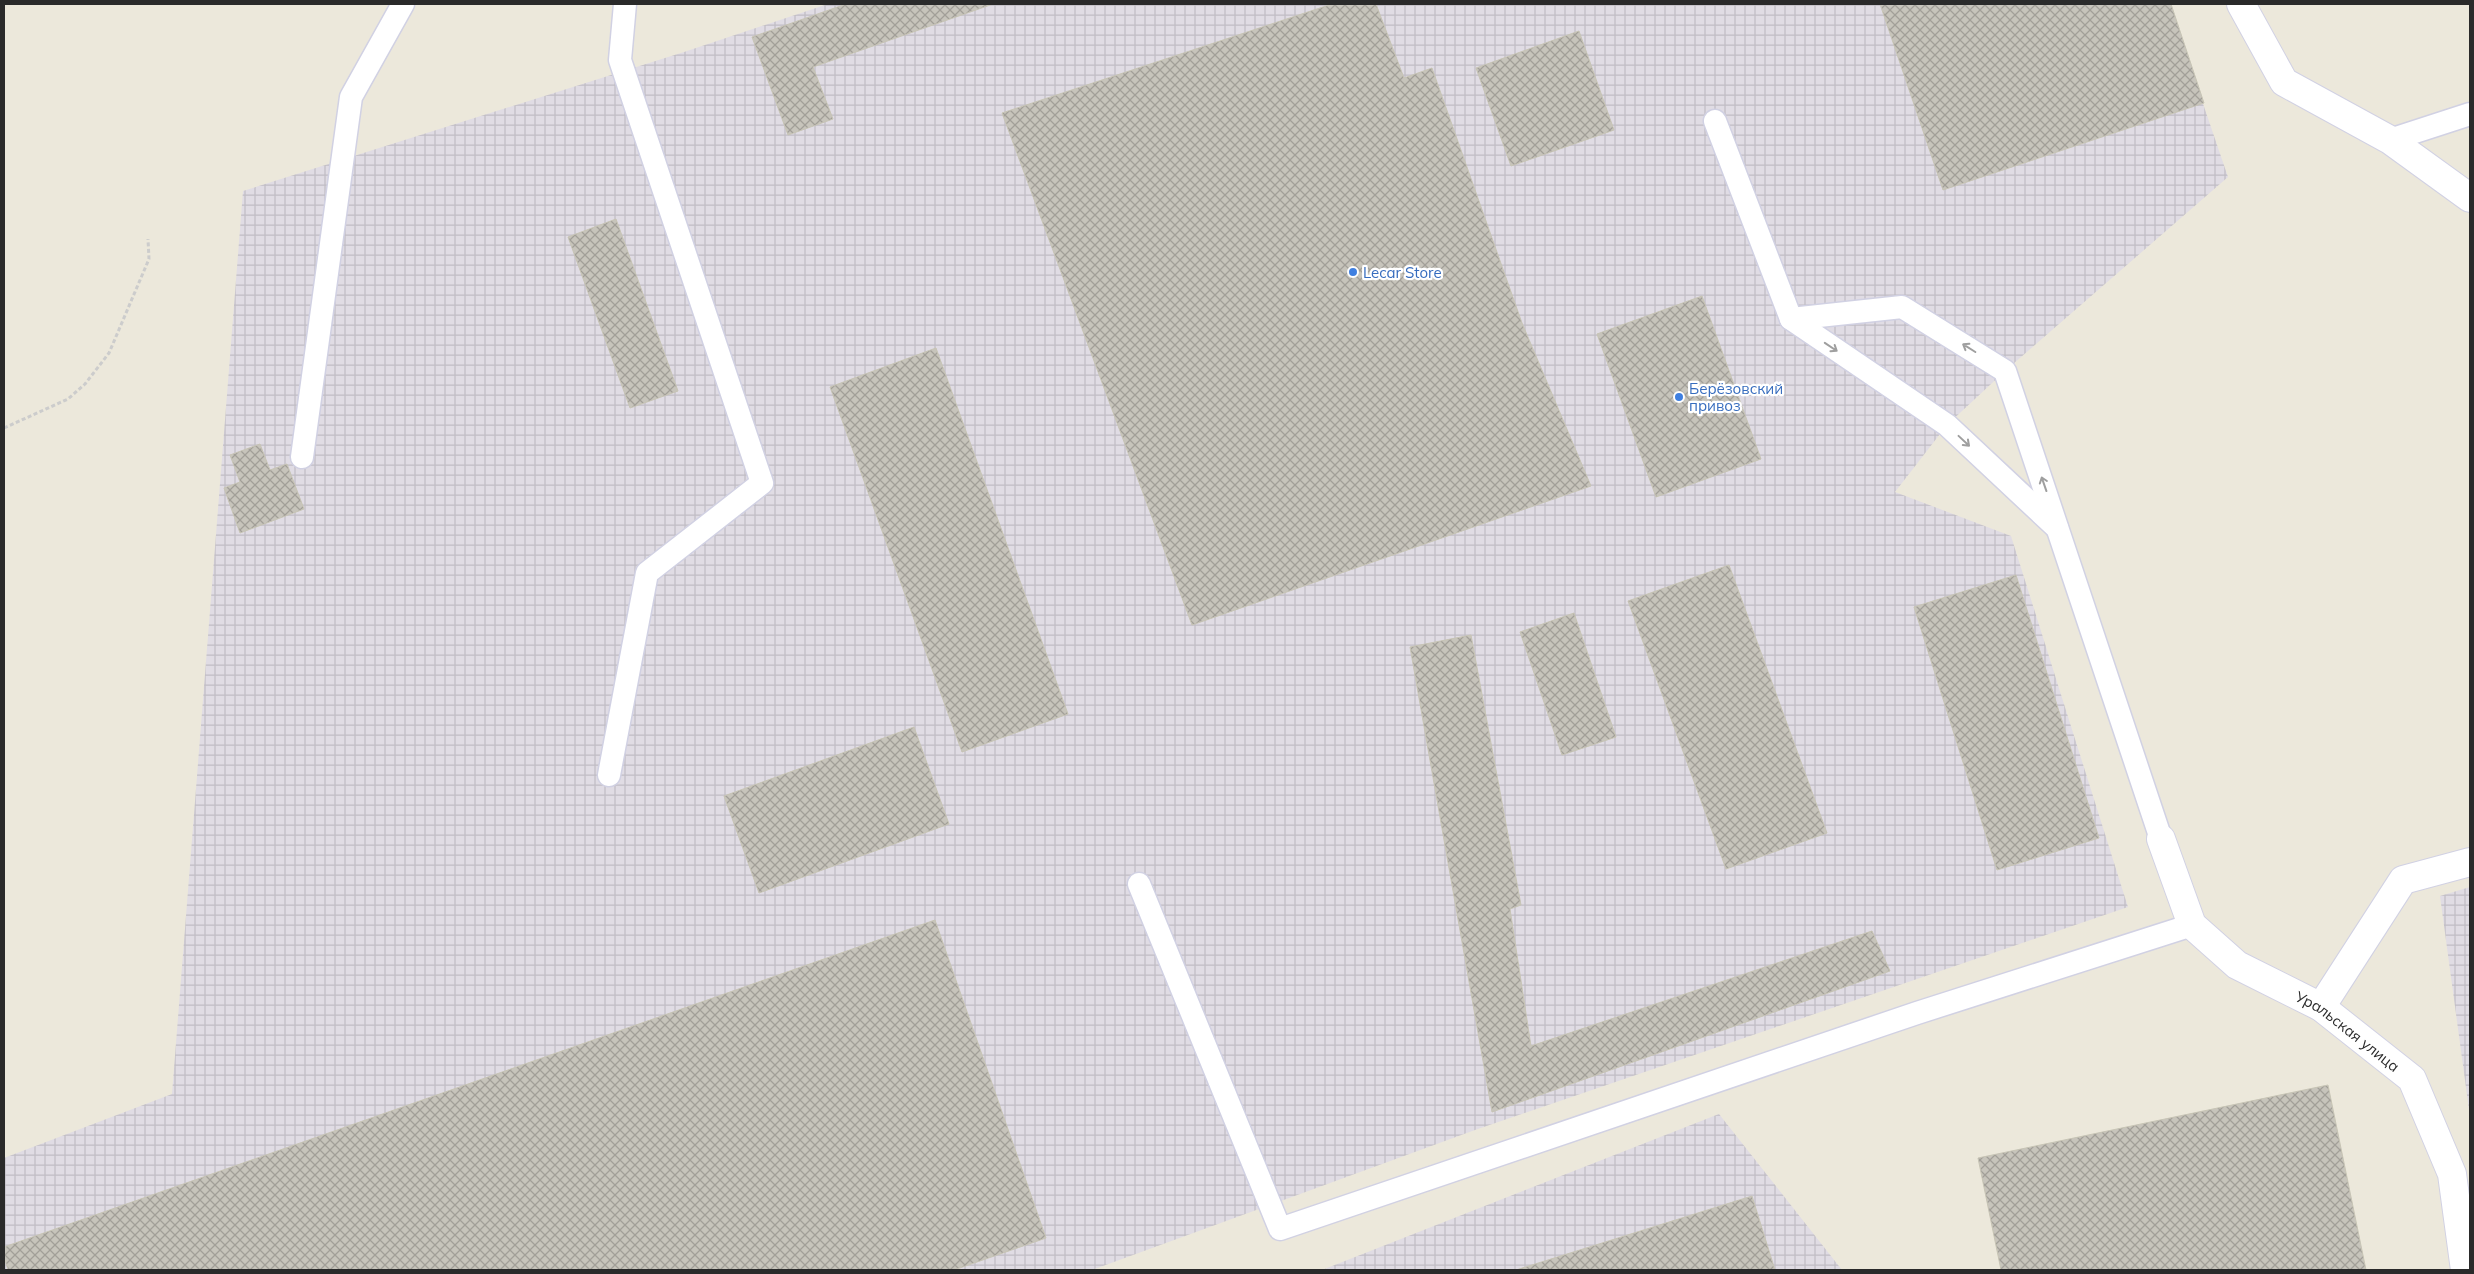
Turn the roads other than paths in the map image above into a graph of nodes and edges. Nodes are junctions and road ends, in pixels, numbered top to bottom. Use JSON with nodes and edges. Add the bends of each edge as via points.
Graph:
{"nodes":[{"id":1,"x":403,"y":4,"type":"edge"},
{"id":2,"x":626,"y":4,"type":"edge"},
{"id":3,"x":2241,"y":4,"type":"edge"},
{"id":4,"x":2470,"y":114,"type":"edge"},
{"id":5,"x":1715,"y":121,"type":"dead end"},
{"id":6,"x":2390,"y":140,"type":"junction"},
{"id":7,"x":2470,"y":198,"type":"edge"},
{"id":8,"x":1791,"y":319,"type":"junction"},
{"id":9,"x":302,"y":457,"type":"dead end"},
{"id":10,"x":2060,"y":530,"type":"junction"},
{"id":11,"x":609,"y":775,"type":"dead end"},
{"id":12,"x":2161,"y":839,"type":"joint"},
{"id":13,"x":2470,"y":862,"type":"edge"},
{"id":14,"x":1140,"y":884,"type":"dead end"},
{"id":15,"x":2192,"y":925,"type":"junction"},
{"id":16,"x":2321,"y":1007,"type":"junction"},
{"id":17,"x":2465,"y":1270,"type":"edge"}],
"edges":[{"from":1,"to":9,"type":"lane","via":[[351,97]]},
{"from":2,"to":11,"type":"lane","via":[[620,60],[762,483],[647,573]]},
{"from":3,"to":6,"type":"street","via":[[2284,82]]},
{"from":4,"to":6,"type":"lane"},
{"from":5,"to":8,"type":"lane"},
{"from":6,"to":7,"type":"street"},
{"from":8,"to":10,"type":"lane","one_way":true,"via":[[1947,425]]},
{"from":10,"to":8,"type":"lane","one_way":true,"via":[[2005,371],[1902,307]]},
{"from":10,"to":12,"type":"lane"},
{"from":12,"to":15,"type":"street","name":"Уральская улица"},
{"from":13,"to":16,"type":"street","via":[[2403,880]]},
{"from":14,"to":15,"type":"lane","via":[[1280,1230],[1898,1019]]},
{"from":15,"to":16,"type":"street","name":"Уральская улица","via":[[2237,965]]},
{"from":16,"to":17,"type":"street","name":"Уральская улица","via":[[2412,1079],[2452,1174]]}]}
